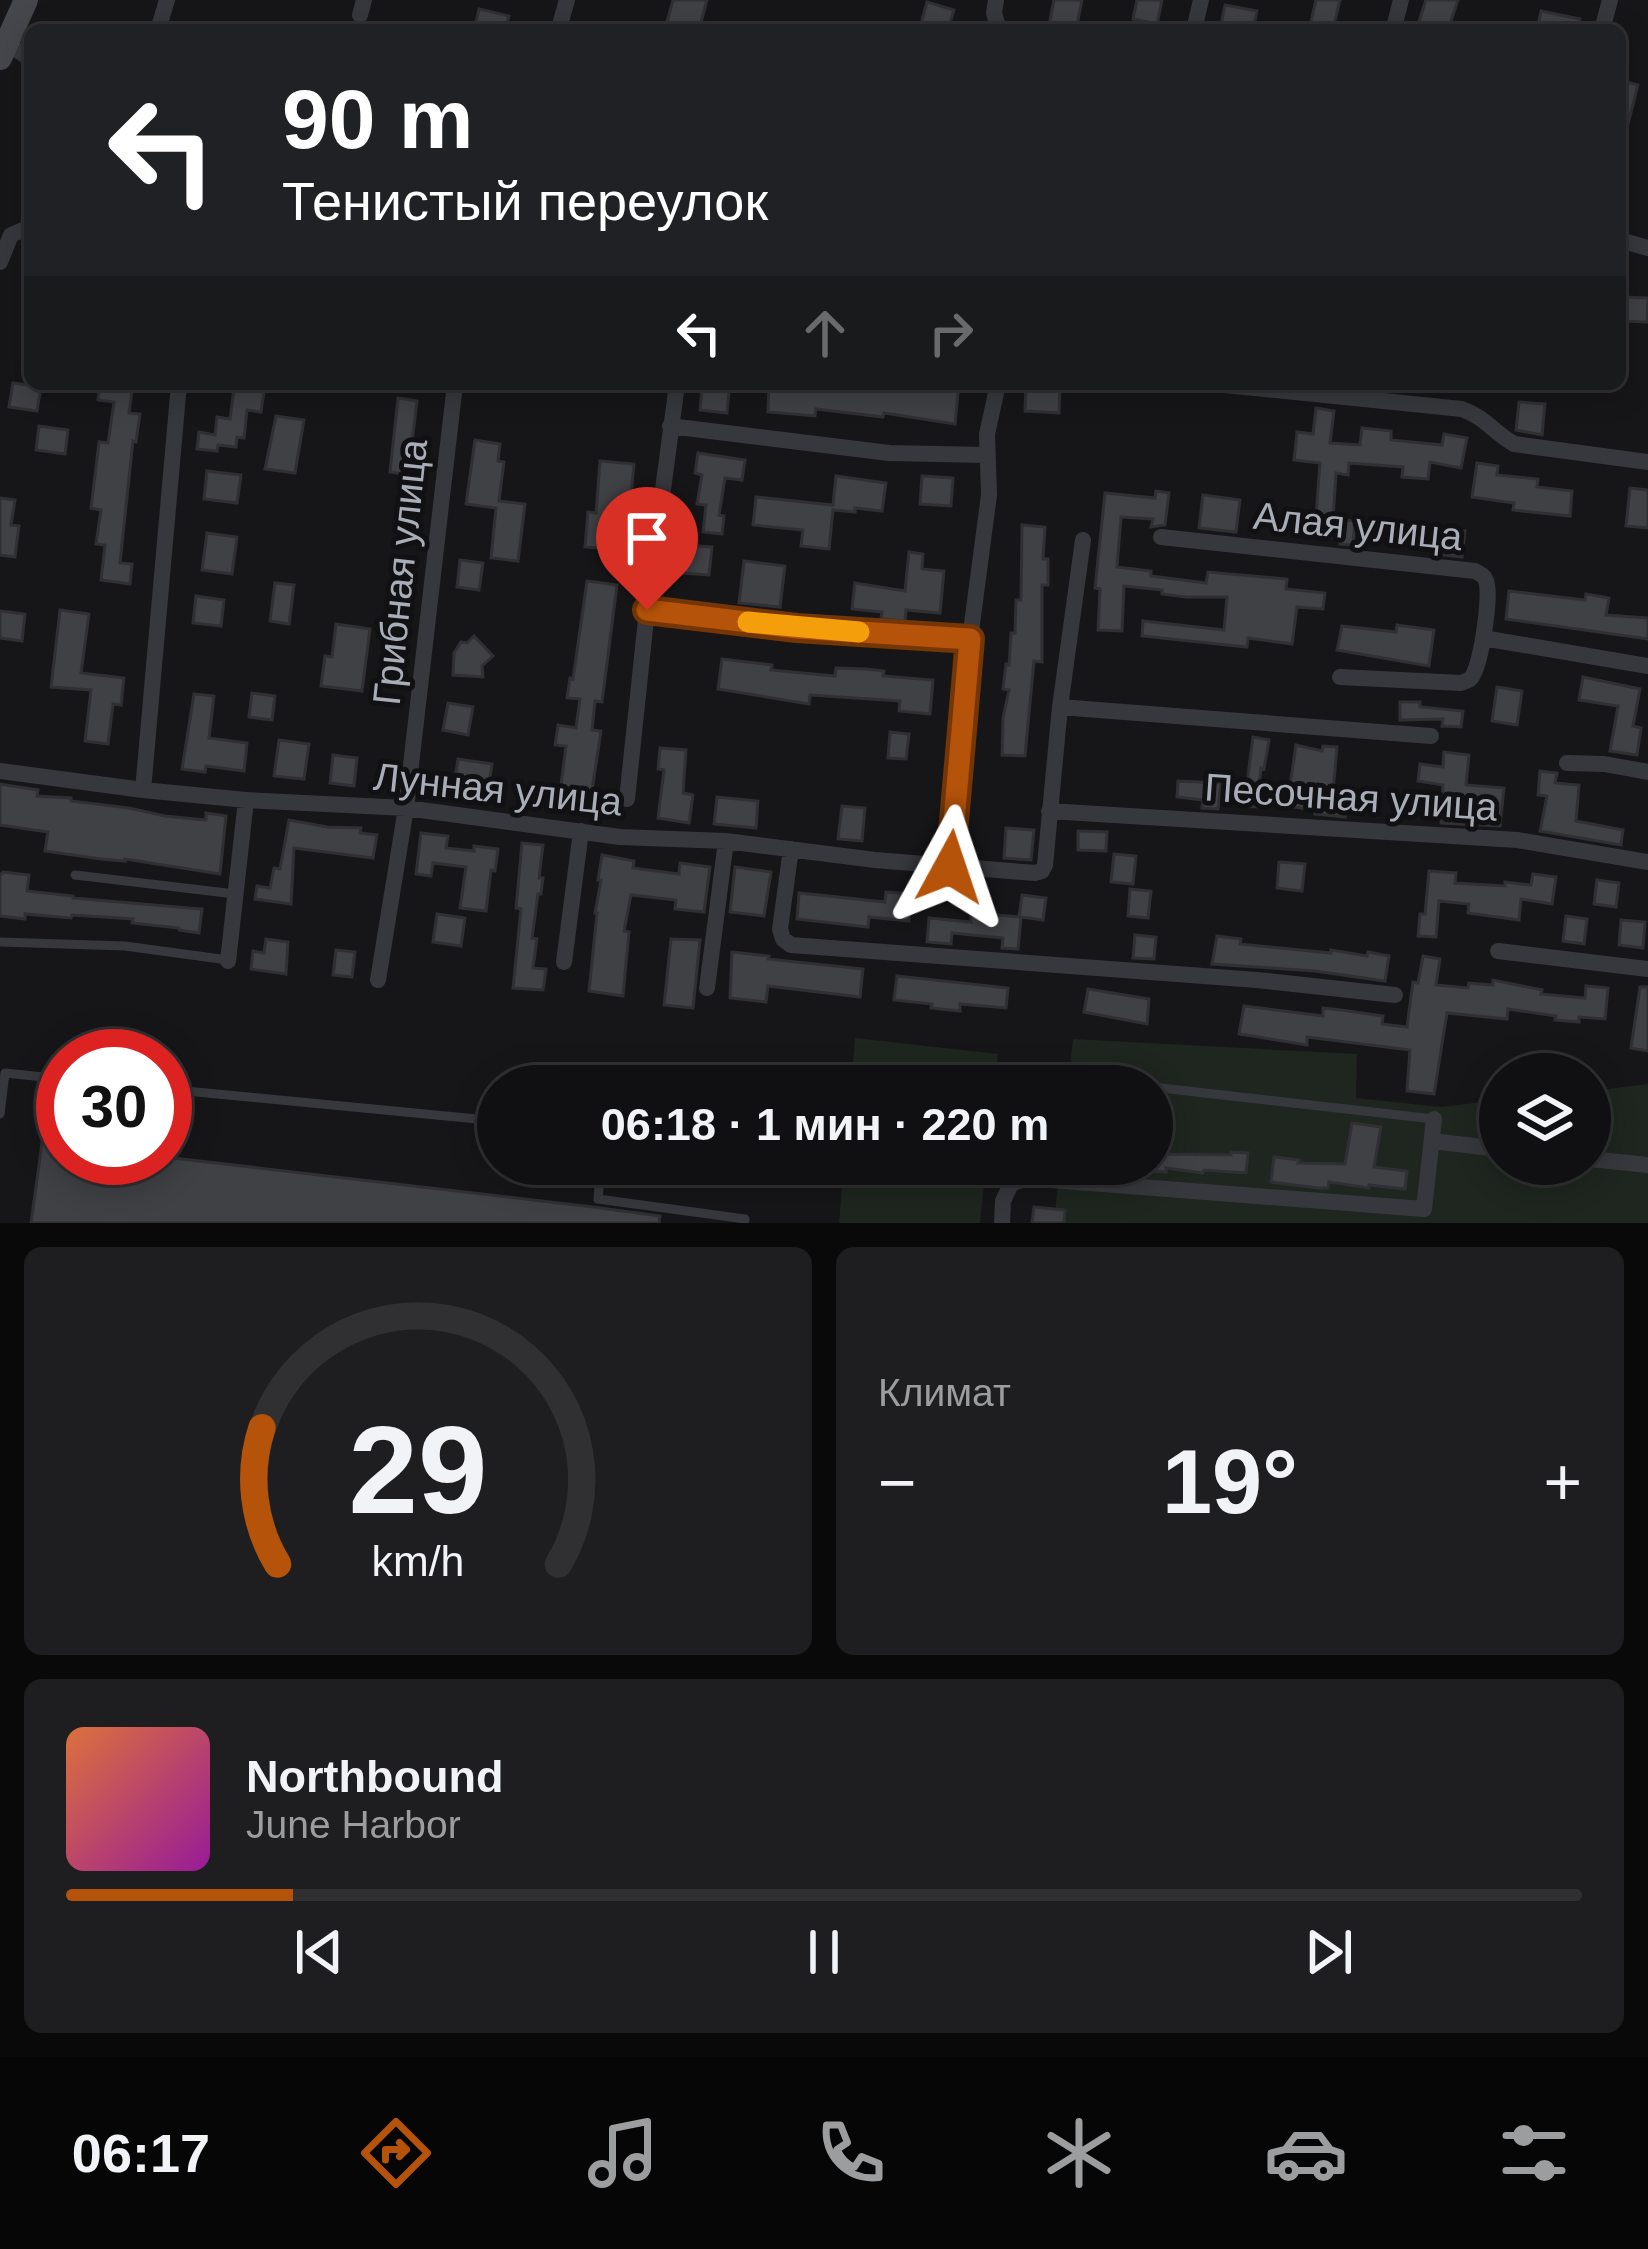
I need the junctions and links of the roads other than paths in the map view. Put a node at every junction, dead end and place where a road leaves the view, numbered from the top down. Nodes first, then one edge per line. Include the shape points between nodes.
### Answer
1 (26, 0) edge
2 (567, 0) edge
3 (561, 21) dead end
4 (3, 50) edge
5 (24, 230) edge
6 (0, 262) edge
7 (177, 390) edge
8 (454, 390) edge
9 (676, 390) edge
10 (997, 390) edge
11 (1274, 390) edge
12 (670, 426) junction
13 (987, 454) junction
14 (1648, 462) edge
15 (1161, 537) dead end
16 (1083, 540) dead end
17 (647, 610) junction
18 (1483, 638) junction
19 (970, 639) junction
20 (1648, 666) edge
21 (1340, 677) dead end
22 (1060, 707) junction
23 (1431, 736) dead end
24 (1567, 763) dead end
25 (0, 771) edge
26 (1648, 772) edge
27 (143, 790) junction
28 (627, 799) dead end
29 (246, 800) junction
30 (406, 808) junction
31 (1049, 811) junction
32 (580, 831) junction
33 (726, 842) junction
34 (790, 850) junction
35 (1648, 862) edge
36 (950, 867) junction
37 (75, 875) dead end
38 (235, 894) junction
39 (0, 942) edge
40 (1498, 951) dead end
41 (228, 961) joint
42 (564, 962) dead end
43 (1648, 969) edge
44 (378, 980) dead end
45 (707, 988) dead end
46 (1395, 995) dead end
47 (36, 1076) edge
48 (1173, 1090) edge
49 (192, 1092) edge
50 (0, 1114) edge
51 (477, 1119) edge
52 (1434, 1119) joint
53 (1432, 1141) junction
54 (1479, 1146) edge
55 (1611, 1162) edge
56 (1648, 1166) edge
57 (599, 1185) edge
58 (744, 1223) edge
59 (1002, 1223) edge

1 - 4 main road
2 - 3 street
5 - 6 street via 11,235
7 - 27 street
8 - 30 street, Грибная улица
9 - 12 street
10 - 13 street
11 - 14 street via 1462,409 1514,444
12 - 13 street via 890,453
12 - 17 street
13 - 19 street
15 - 18 street, Алая улица via 1475,571 1488,587
16 - 22 street
17 - 19 street
17 - 28 street
18 - 20 street
18 - 21 street via 1475,670 1461,683
19 - 36 street
22 - 23 street
22 - 31 street
24 - 26 street
25 - 27 street, Лунная улица
27 - 29 street, Лунная улица
29 - 30 street, Лунная улица
29 - 38 street
30 - 32 street, Лунная улица
30 - 44 street, Грибная улица
31 - 35 street, Песочная улица via 1516,841
31 - 36 street, Лунная улица via 1042,871
32 - 33 street, Лунная улица
32 - 42 street
33 - 34 street, Лунная улица
33 - 45 street
34 - 36 street, Лунная улица
34 - 46 street via 780,928 790,945
37 - 38 lane
38 - 41 street
39 - 41 lane via 125,946
40 - 43 street
47 - 50 lane via 4,1073
48 - 52 lane
49 - 51 lane
52 - 53 street
53 - 54 street
53 - 59 street via 1424,1210 1026,1178 1011,1184
55 - 56 street
57 - 58 lane via 598,1199

